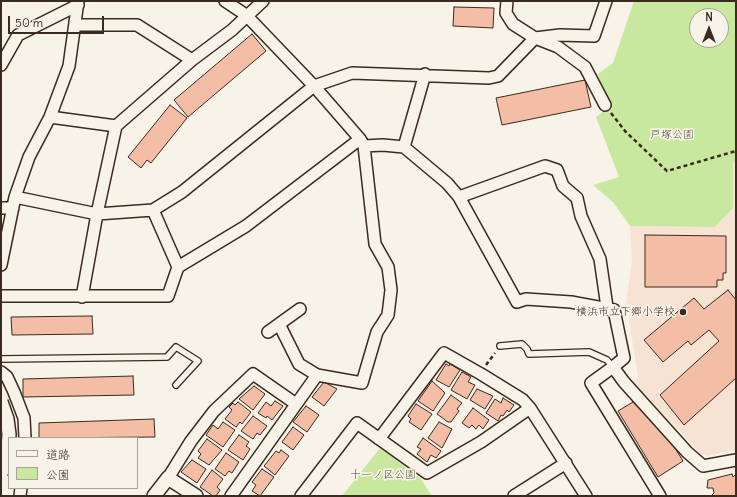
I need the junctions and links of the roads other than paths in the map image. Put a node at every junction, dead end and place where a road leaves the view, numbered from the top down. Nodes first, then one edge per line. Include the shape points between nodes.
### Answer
1 (225, 1) edge
2 (263, 1) edge
3 (507, 1) edge
4 (606, 1) edge
5 (78, 3) edge
6 (246, 15) junction
7 (76, 25) junction
8 (535, 38) junction
9 (192, 60) junction
10 (1, 65) edge
11 (425, 74) junction
12 (314, 86) junction
13 (605, 105) road end
14 (50, 117) junction
15 (116, 126) junction
16 (362, 143) junction
17 (404, 147) junction
18 (15, 197) junction
19 (459, 197) junction
20 (1, 208) edge
21 (13, 208) junction
22 (153, 210) junction
23 (97, 214) junction
24 (1, 265) edge
25 (178, 267) junction
26 (1, 296) edge
27 (82, 296) junction
28 (607, 307) junction
29 (300, 309) dead end
30 (279, 324) junction
31 (268, 332) dead end
32 (500, 346) dead end
33 (1, 358) edge
34 (613, 367) junction
35 (1, 372) edge
36 (317, 375) junction
37 (176, 385) dead end
38 (1, 402) edge
39 (296, 404) junction
40 (530, 408) junction
41 (9, 437) edge
42 (26, 437) edge
43 (378, 440) junction
44 (8, 450) edge
45 (736, 460) edge
46 (566, 463) junction
47 (1, 474) edge
48 (168, 478) junction
49 (154, 496) edge
50 (196, 496) edge
51 (231, 496) edge
52 (301, 496) edge
53 (514, 496) edge
54 (586, 496) edge
55 (660, 496) edge

1 - 6 street
2 - 6 street
3 - 8 street via 506,13 513,24
4 - 8 street via 594,36 560,35
5 - 7 street
5 - 10 street via 18,35
6 - 9 street via 232,30
6 - 12 street
7 - 9 street via 137,25
7 - 14 street via 69,66
8 - 11 street via 498,76 489,78
8 - 13 street via 558,47 585,67
9 - 15 street
11 - 12 street via 352,72
11 - 17 street
12 - 16 street
12 - 22 street via 182,192
14 - 15 street
14 - 18 street via 29,157
15 - 23 street
16 - 17 street
16 - 25 street via 246,226
16 - 36 street via 375,244 388,267 391,290 388,315 377,332 362,383
17 - 19 street via 447,183
18 - 21 street
18 - 23 street
19 - 28 street via 517,302 526,299
19 - 28 street via 545,166 556,170 563,186 577,198 581,216 600,259
20 - 21 street
21 - 24 street
22 - 23 street
22 - 25 street
23 - 27 street
25 - 27 street via 168,296
26 - 27 street
28 - 34 street via 614,310 624,354 624,358
29 - 30 street
30 - 31 street
30 - 36 street via 299,364
32 - 34 lane via 522,344 528,349 529,354 589,352 607,360
33 - 37 lane via 167,357 176,347 198,361
34 - 45 street via 687,452 703,466
34 - 55 street via 591,383
35 - 42 street via 7,377 24,418
36 - 39 street
38 - 41 street, bridge via 7,419
39 - 48 street via 253,374 214,411
39 - 51 street
40 - 43 street via 481,442 427,473
40 - 43 street via 517,396 444,353
40 - 46 street
43 - 52 street via 357,423
44 - 47 street, bridge
46 - 53 street
46 - 54 street
48 - 49 street
48 - 50 street

